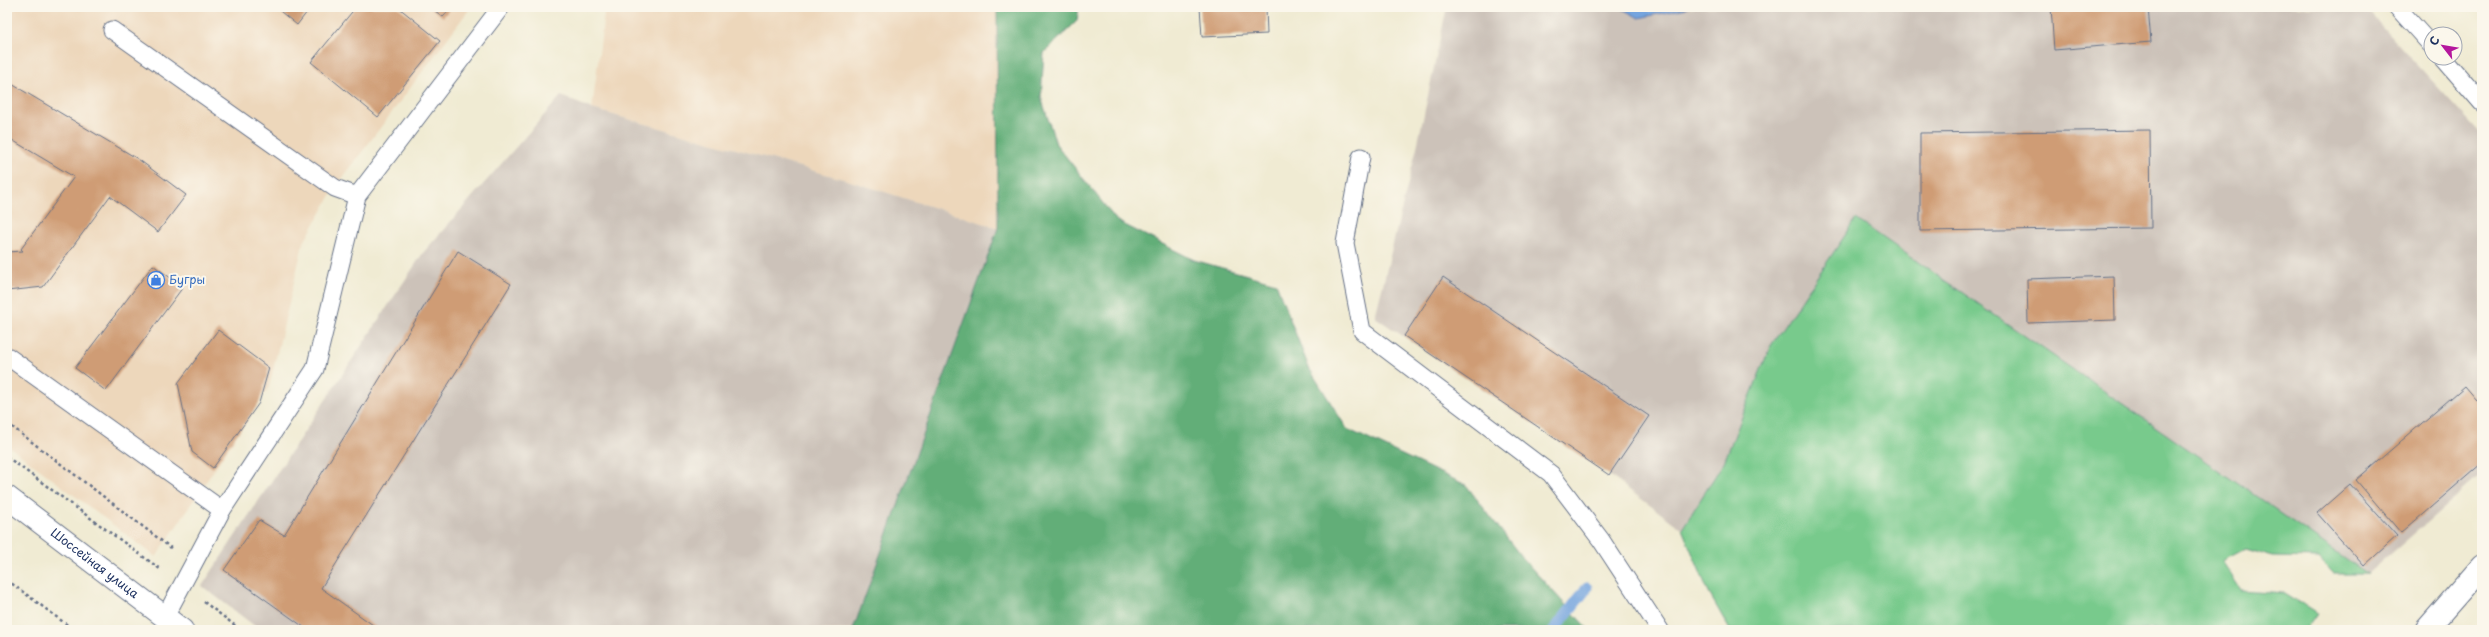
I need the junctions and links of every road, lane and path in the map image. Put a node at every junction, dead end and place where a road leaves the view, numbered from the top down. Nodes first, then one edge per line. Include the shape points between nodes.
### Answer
1 (501, 7) edge
2 (2397, 7) edge
3 (112, 30) dead end
4 (2423, 36) edge
5 (2450, 66) edge
6 (2482, 103) edge
7 (1361, 157) dead end
8 (357, 196) junction
9 (7, 356) edge
10 (7, 423) edge
11 (7, 457) edge
12 (7, 497) edge
13 (222, 510) junction
14 (193, 564) junction
15 (2482, 566) edge
16 (7, 580) edge
17 (182, 586) junction
18 (165, 617) junction
19 (74, 630) edge
20 (182, 630) edge
21 (241, 630) edge
22 (1660, 630) edge
23 (2426, 630) edge

1 - 8 lane
2 - 4 lane
3 - 8 lane via 335,188
5 - 6 lane
7 - 22 lane via 1345,243 1362,331 1551,474 1601,540
8 - 13 lane via 315,369
9 - 13 lane
10 - 14 path
11 - 17 path
12 - 18 main road, Шоссейная улица
13 - 14 lane
14 - 17 lane
15 - 23 main road
16 - 19 path
17 - 18 lane
17 - 21 path
18 - 20 main road, Шоссейная улица

